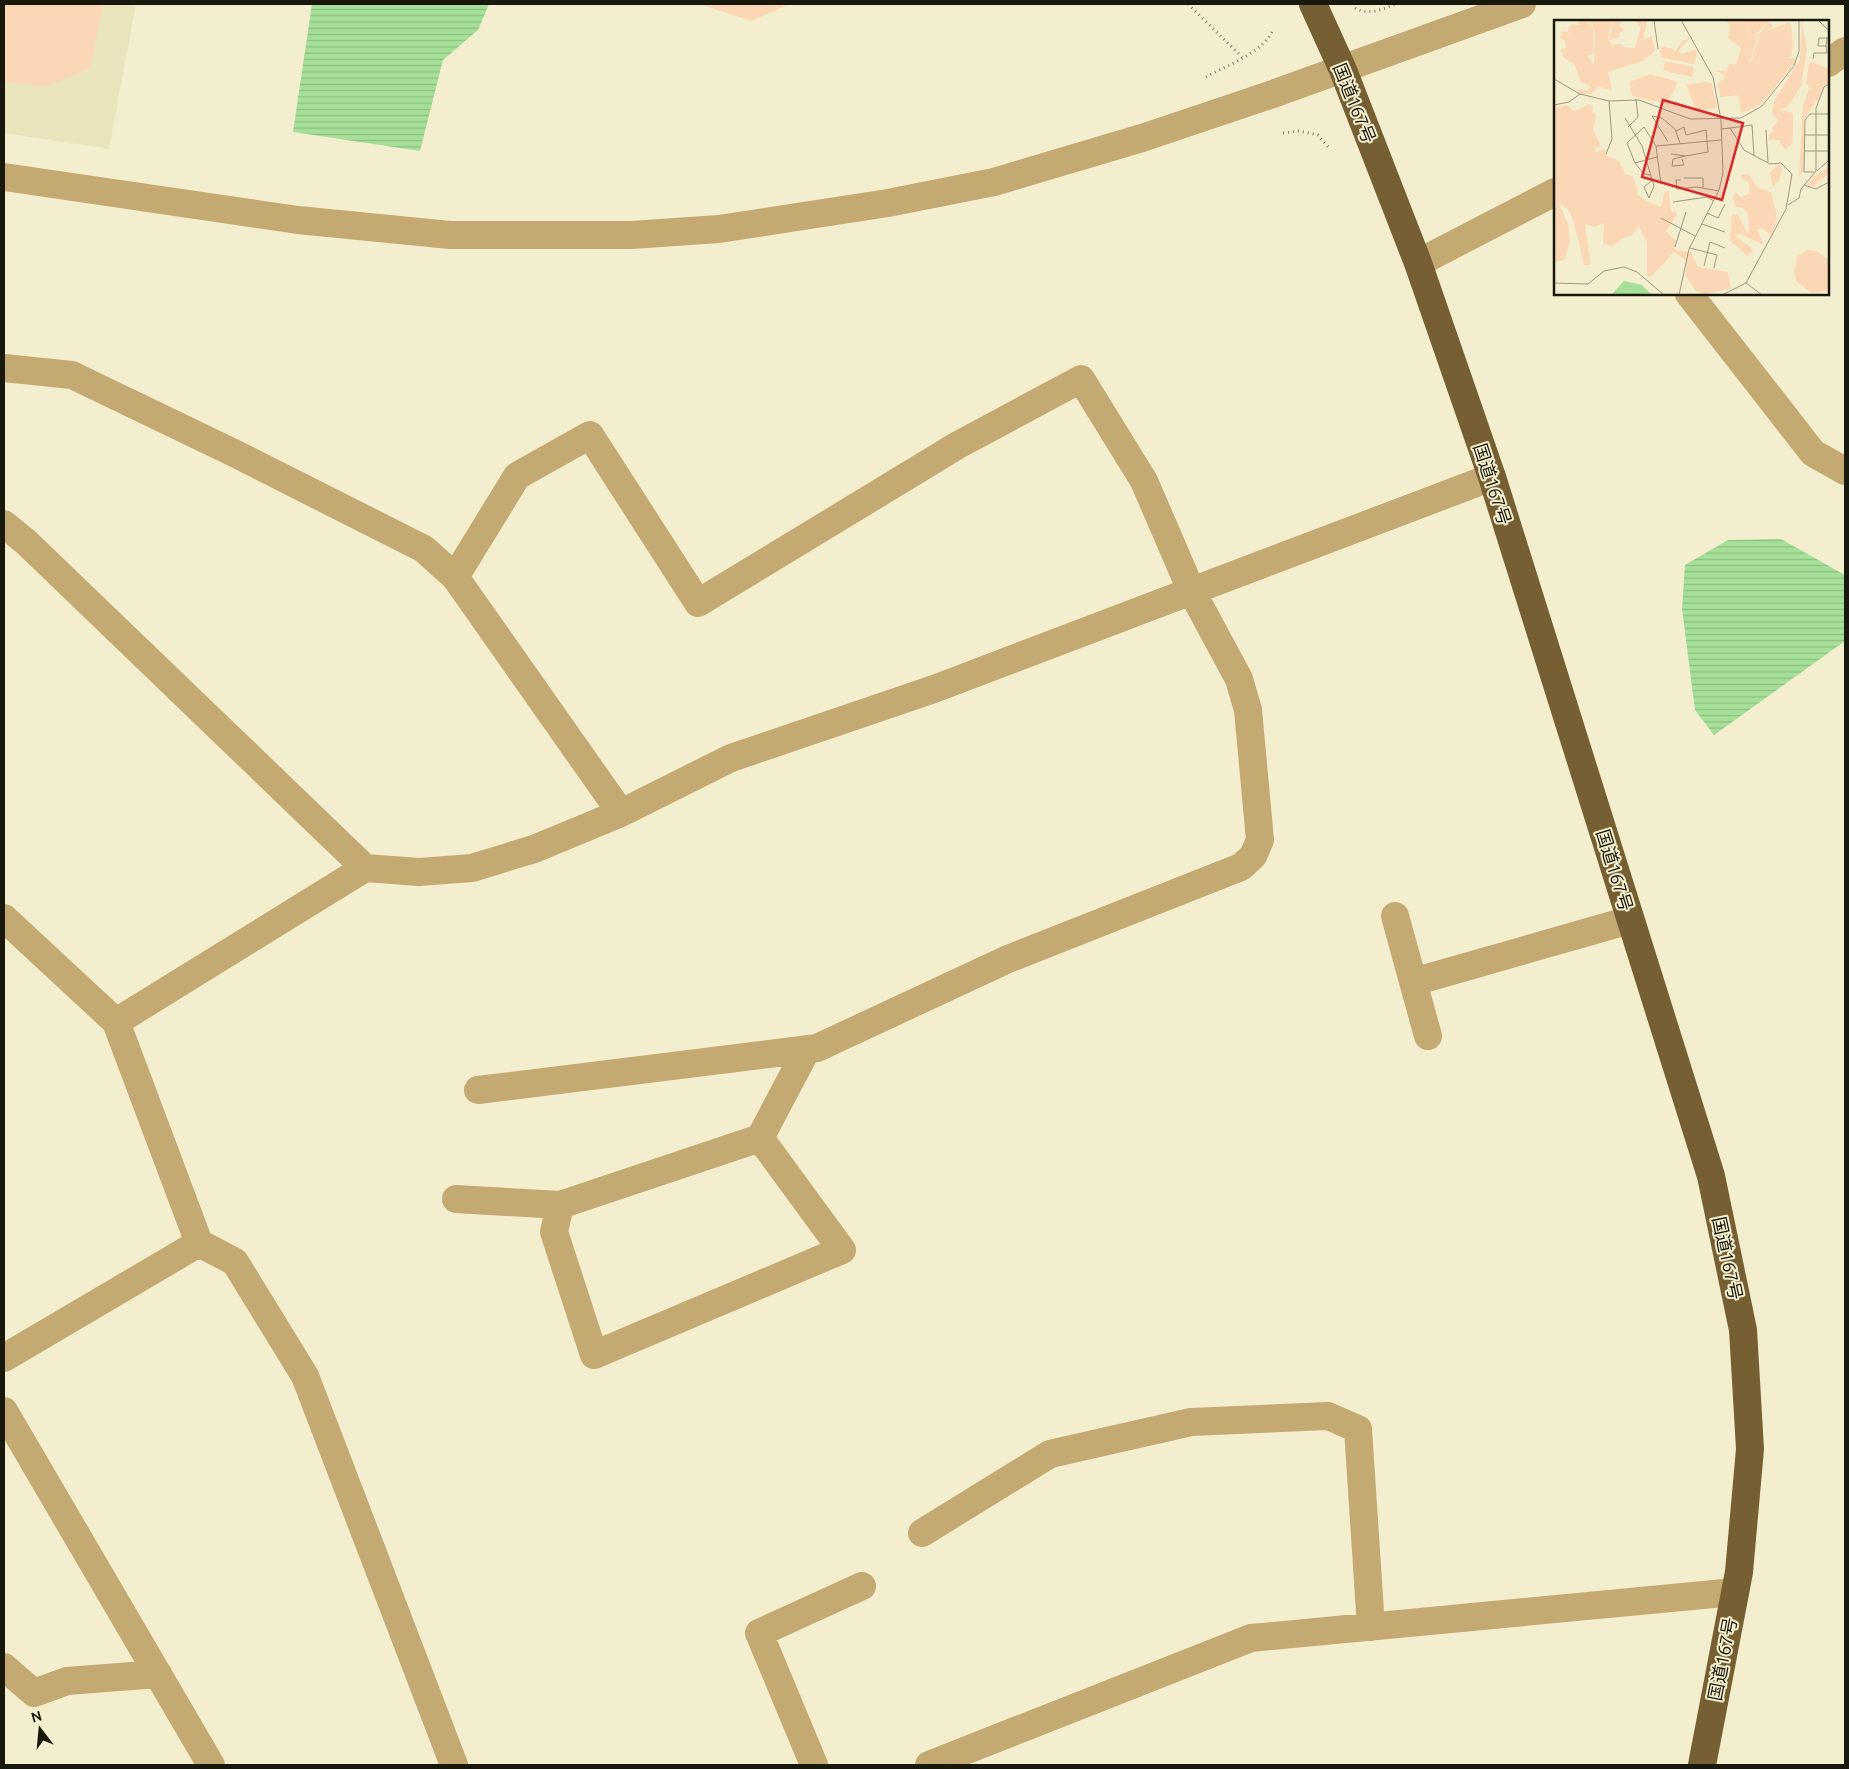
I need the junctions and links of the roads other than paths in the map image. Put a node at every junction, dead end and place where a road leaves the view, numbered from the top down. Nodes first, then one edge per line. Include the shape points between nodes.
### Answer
1 (1313, 4) edge
2 (1522, 4) edge
3 (1845, 51) edge
4 (1829, 62) edge
5 (1343, 70) junction
6 (4, 176) edge
7 (1554, 193) edge
8 (1418, 263) junction
9 (1690, 295) edge
10 (4, 368) edge
11 (1845, 471) edge
12 (1492, 478) junction
13 (4, 524) edge
14 (455, 577) junction
15 (1191, 590) junction
16 (621, 812) junction
17 (365, 868) junction
18 (1395, 916) dead end
19 (4, 918) edge
20 (1630, 920) junction
21 (1413, 982) junction
22 (116, 1022) junction
23 (1428, 1036) dead end
24 (807, 1049) junction
25 (478, 1090) dead end
26 (760, 1138) junction
27 (456, 1199) dead end
28 (560, 1205) junction
29 (199, 1243) junction
30 (4, 1358) edge
31 (4, 1411) edge
32 (922, 1533) dead end
33 (862, 1586) dead end
34 (1735, 1592) junction
35 (1371, 1627) junction
36 (4, 1667) edge
37 (158, 1674) junction
38 (212, 1765) edge
39 (454, 1765) edge
40 (814, 1765) edge
41 (929, 1765) edge
42 (1702, 1765) edge

1 - 5 highway, 国道167号
2 - 5 street
3 - 4 street
5 - 6 street via 1142,138 994,182 888,203 719,229 632,235 450,235 298,220
5 - 8 highway, 国道167号
7 - 8 street
8 - 12 highway, 国道167号
9 - 11 street via 1813,453
10 - 14 street via 72,376 236,454 424,550
12 - 15 street
12 - 20 highway, 国道167号
13 - 17 street
14 - 15 street via 517,476 590,435 698,603 958,445 1082,379 1144,481
14 - 16 street
15 - 16 street via 934,689 731,758
15 - 24 street via 1239,679 1248,710 1260,840 1253,856 1241,867 1008,959 817,1048
16 - 17 street via 534,850 472,868 419,872
17 - 22 street
18 - 21 street
19 - 22 street
20 - 21 street
20 - 34 highway, 国道167号 via 1711,1176 1743,1330 1750,1449
21 - 23 street
22 - 29 street
24 - 25 street
24 - 26 street
26 - 28 street
26 - 28 street via 842,1250 594,1355 554,1232
27 - 28 street
29 - 30 street
29 - 39 street via 235,1262 305,1376
31 - 37 street
32 - 35 street via 1050,1454 1191,1422 1328,1416 1358,1429
33 - 40 street via 759,1632
34 - 35 street
34 - 42 highway, 国道167号
35 - 41 street via 1251,1638
36 - 37 street via 34,1693 67,1681
37 - 38 street

